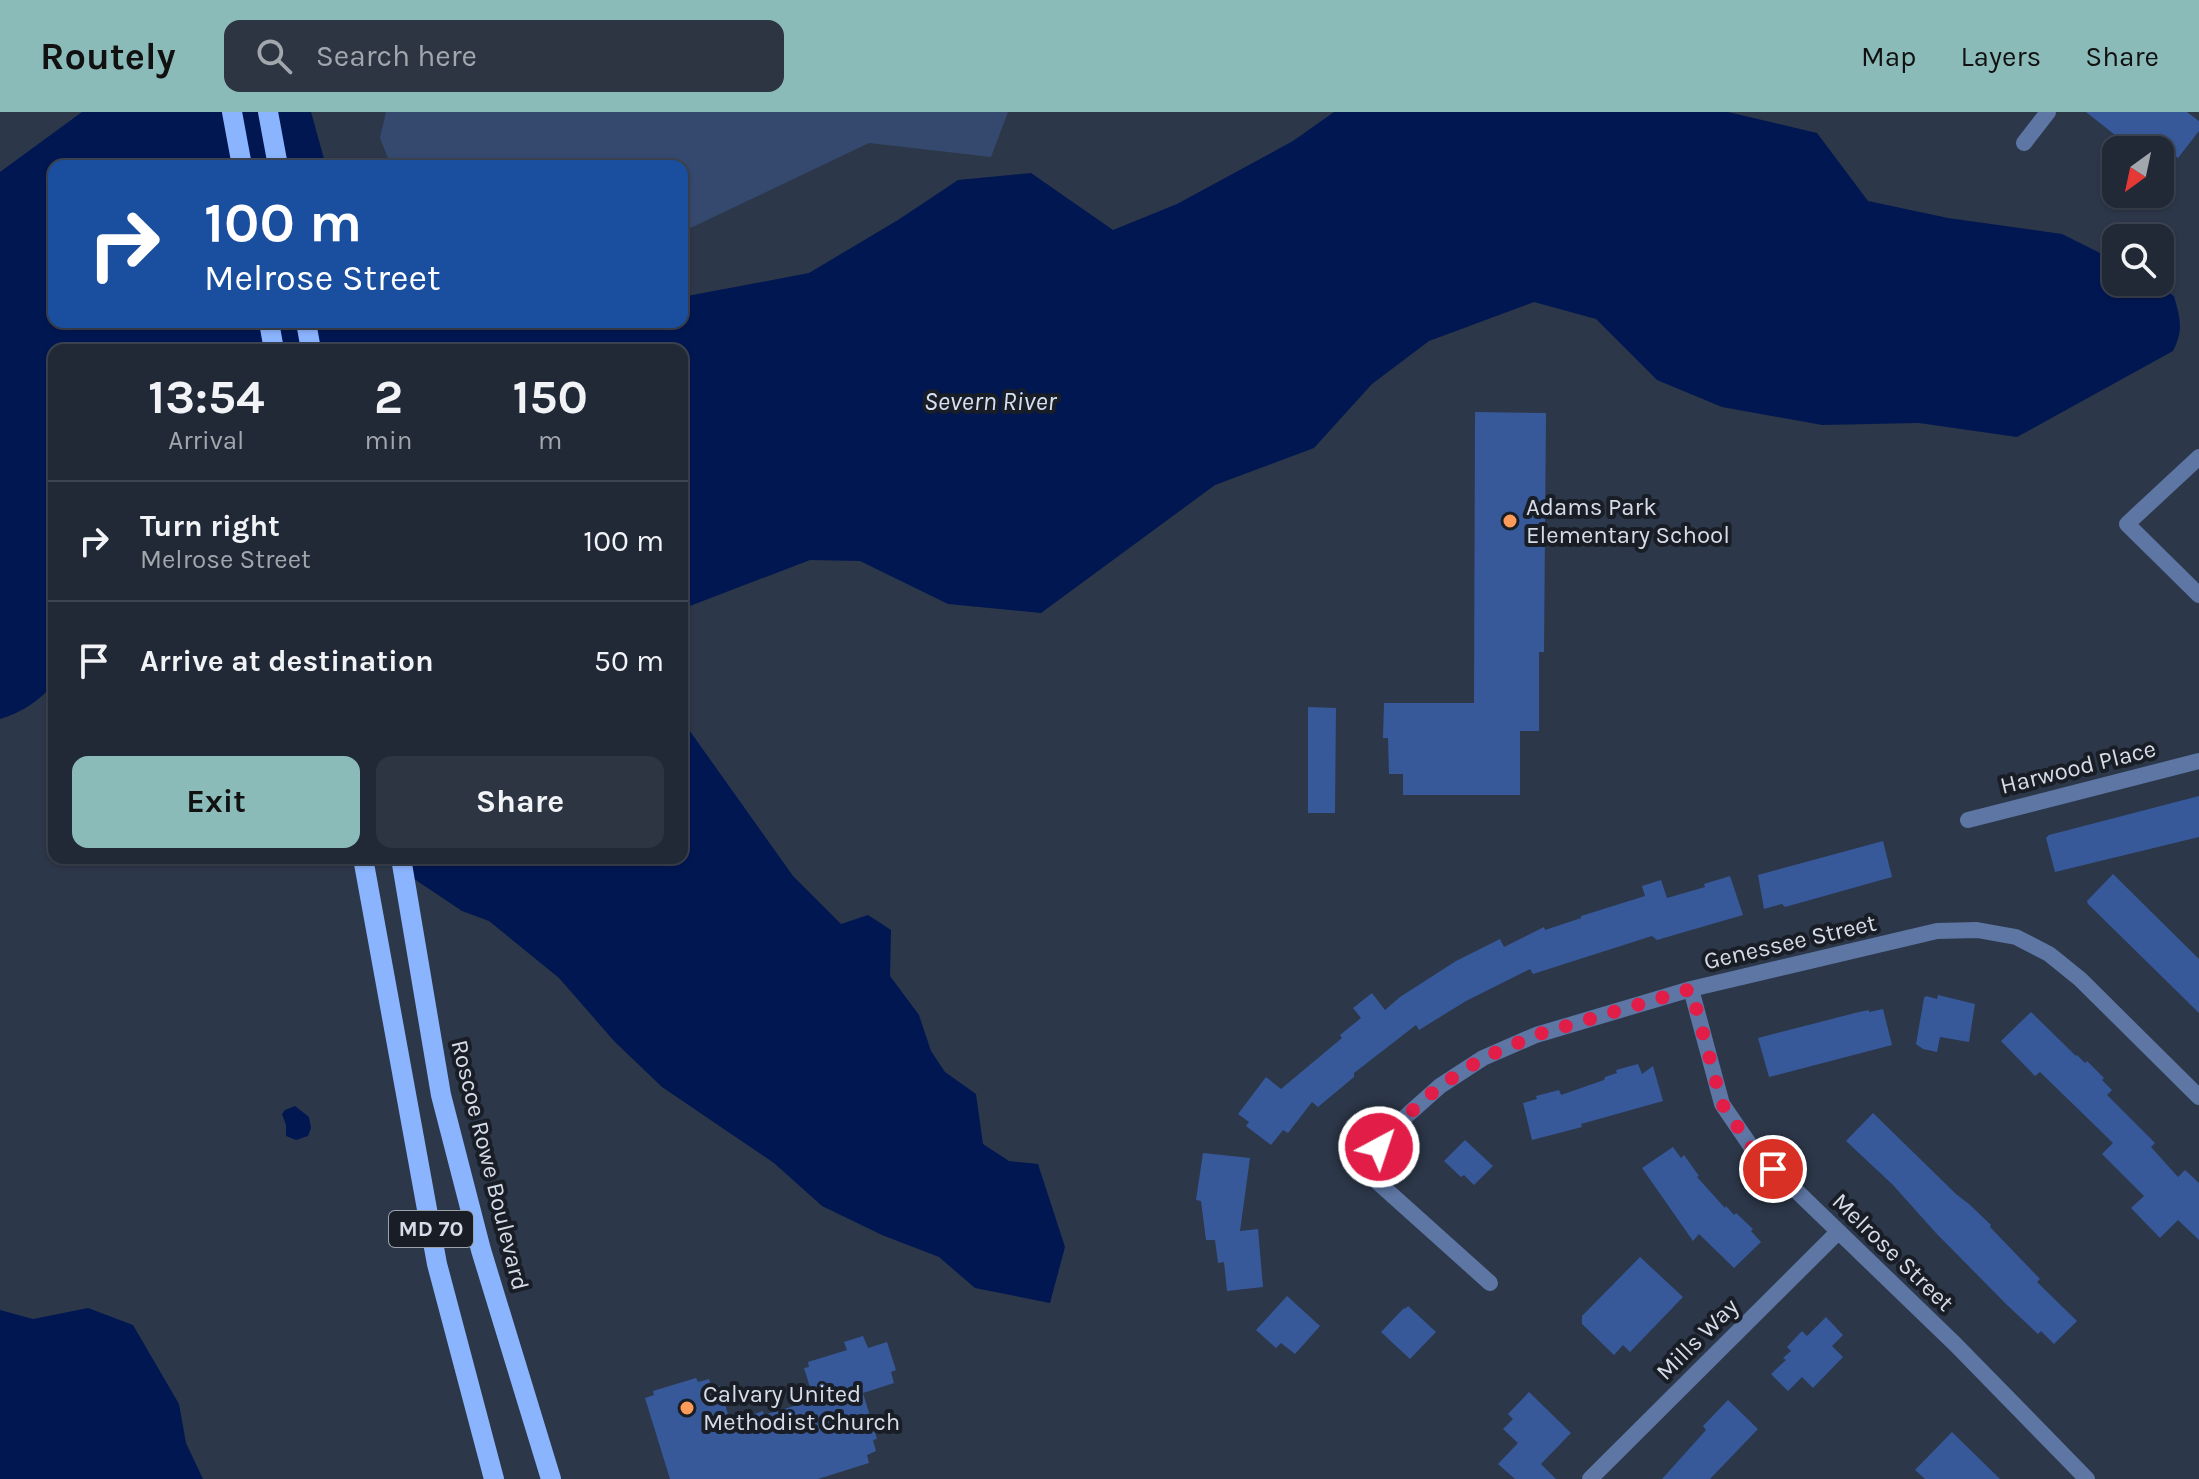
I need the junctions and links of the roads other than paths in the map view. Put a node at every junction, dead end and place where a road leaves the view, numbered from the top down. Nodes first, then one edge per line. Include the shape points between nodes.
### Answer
1 (232, 112) edge
2 (268, 112) edge
3 (2048, 112) edge
4 (2024, 143) dead end
5 (241, 160) edge
6 (277, 160) edge
7 (2199, 457) edge
8 (2199, 595) edge
9 (2199, 761) edge
10 (1968, 820) dead end
11 (364, 864) edge
12 (402, 864) edge
13 (1691, 989) junction
14 (2199, 1097) edge
15 (1838, 1232) junction
16 (1490, 1283) dead end
17 (494, 1479) edge
18 (551, 1479) edge
19 (1590, 1479) edge
20 (2087, 1479) edge

1 - 5 main road
2 - 6 main road
3 - 4 street
7 - 8 street via 2127,524
9 - 10 street, Harwood Place
11 - 17 main road, MD 70 via 437,1264
12 - 18 main road, Roscoe Rowe Boulevard / MD 70 via 441,1095 481,1250
13 - 14 street, Genessee Street via 1937,931 1977,930 2016,937 2080,979
13 - 15 street, Melrose Street via 1722,1104 1752,1148
13 - 16 street, Genessee Street via 1536,1035 1483,1058 1440,1086 1395,1126 1363,1169
15 - 19 street, Mills Way
15 - 20 street, Melrose Street

